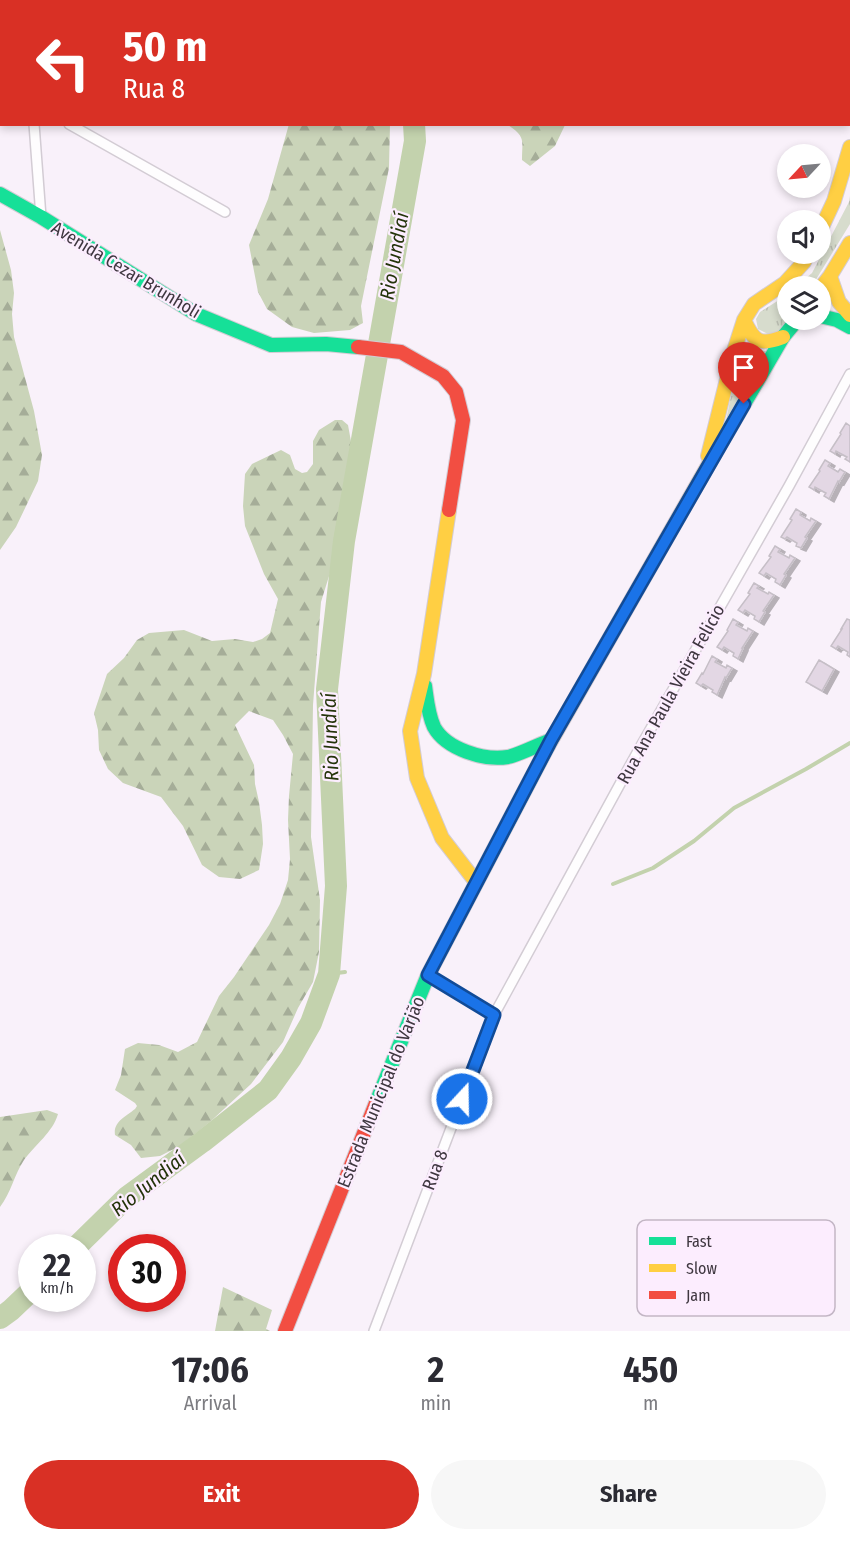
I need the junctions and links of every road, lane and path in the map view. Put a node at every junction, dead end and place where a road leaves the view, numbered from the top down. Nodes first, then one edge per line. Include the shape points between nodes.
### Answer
1 (34, 126) edge
2 (73, 126) edge
3 (850, 147) edge
4 (0, 194) edge
5 (830, 210) edge
6 (225, 212) dead end
7 (41, 218) junction
8 (850, 243) edge
9 (802, 264) edge
10 (830, 276) edge
11 (831, 279) edge
12 (850, 315) edge
13 (831, 319) edge
14 (744, 320) junction
15 (850, 327) edge
16 (790, 330) edge
17 (783, 337) junction
18 (850, 374) edge
19 (700, 481) junction
20 (424, 674) junction
21 (551, 740) junction
22 (476, 882) junction
23 (428, 975) junction
24 (494, 1015) junction
25 (285, 1331) edge
26 (374, 1331) edge

1 - 7 street
2 - 6 street
3 - 5 main road
4 - 7 main road, Avenida Cezar Brunholi
7 - 20 main road, Avenida Cezar Brunholi via 196,314 271,345 326,344 401,352 443,376 456,392 463,420
8 - 10 main road
9 - 14 main road via 785,283 754,304
11 - 12 main road via 843,310
13 - 15 main road
14 - 17 main road via 758,341 769,343
14 - 19 main road
16 - 17 main road
17 - 19 main road
18 - 24 street, Rua Ana Paula Vieira Felicio
19 - 21 main road, Estrada Municipal do Varjão
20 - 21 main road via 428,708 435,728 446,741 477,756 508,757
20 - 22 main road via 410,730 417,778 442,838
21 - 22 main road, Estrada Municipal do Varjão
22 - 23 main road, Estrada Municipal do Varjão
23 - 24 street
23 - 25 main road, Estrada Municipal do Varjão
24 - 26 street, Rua 8

